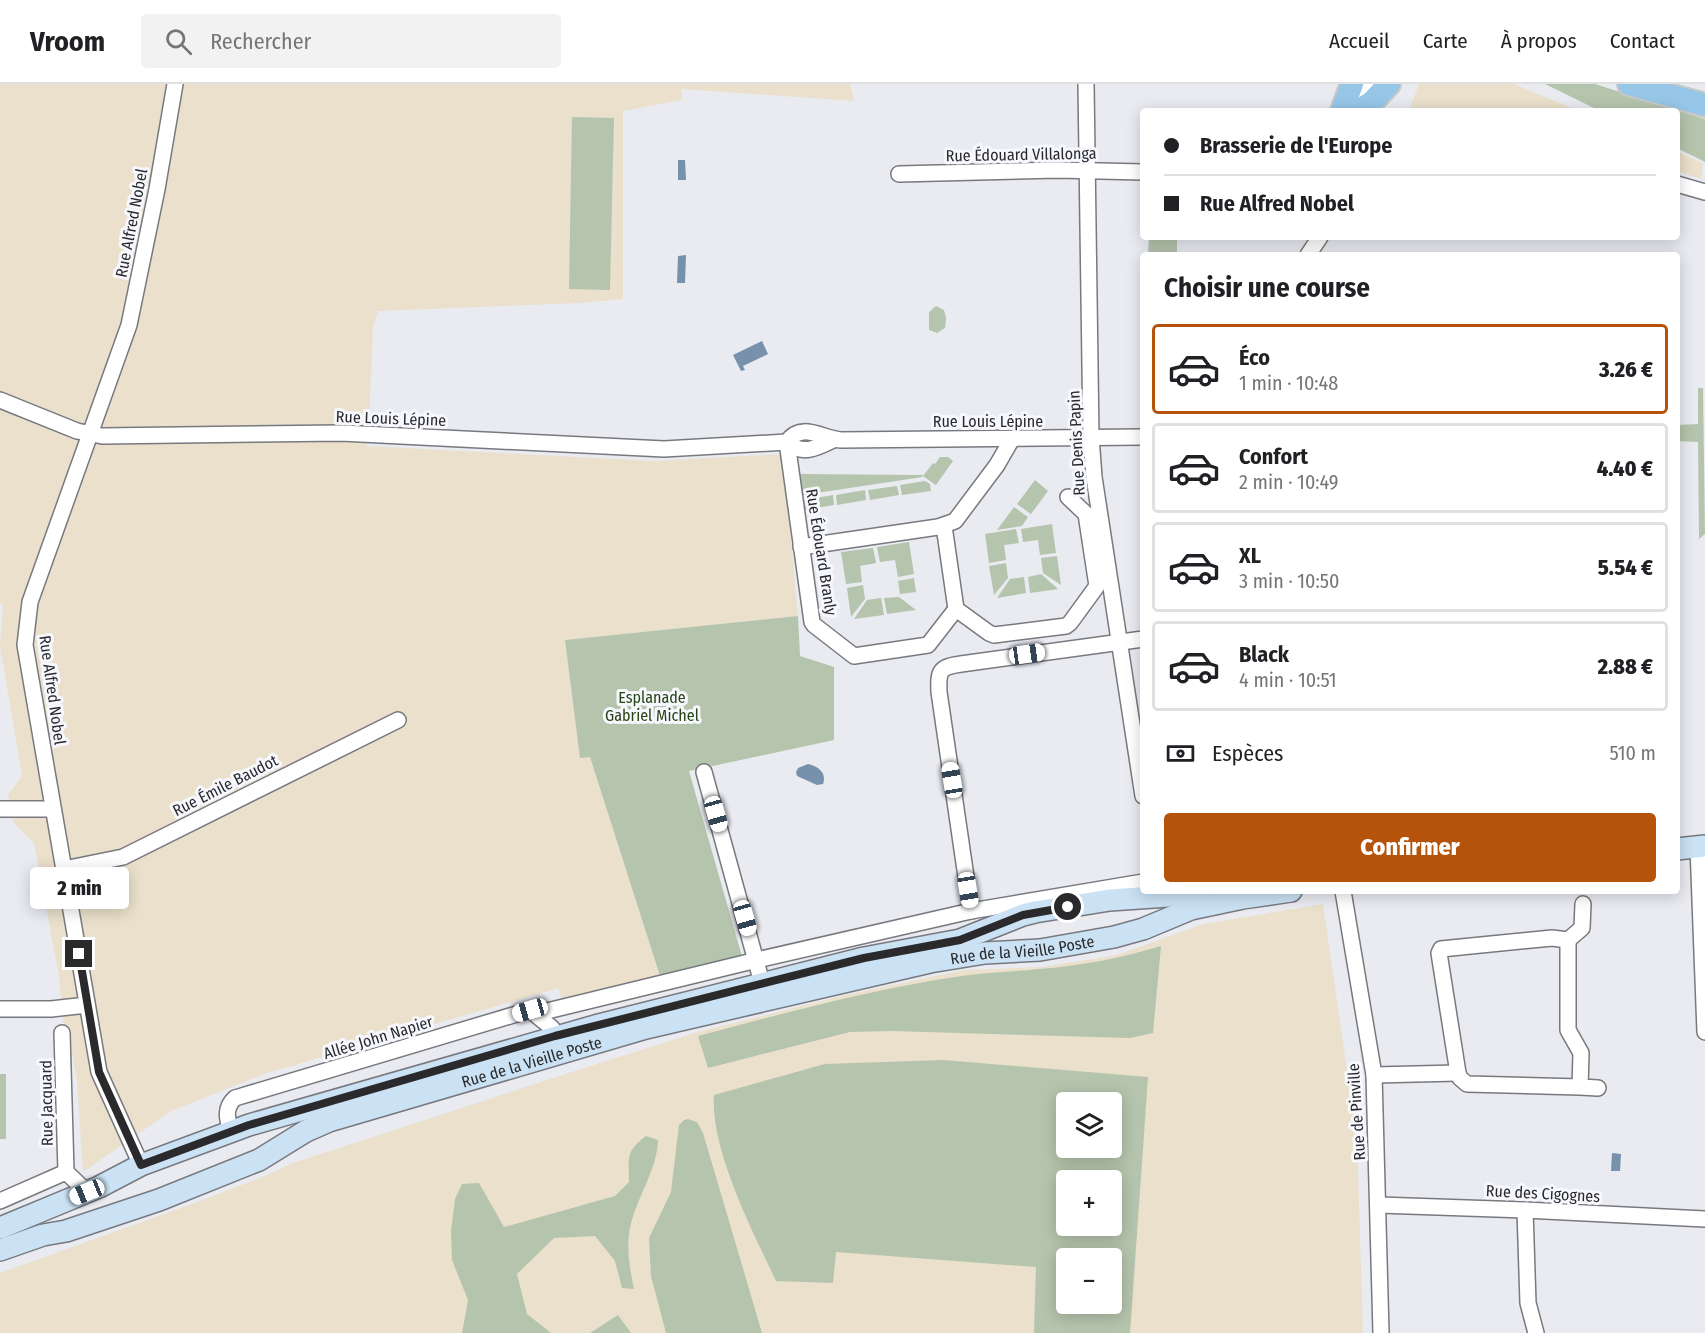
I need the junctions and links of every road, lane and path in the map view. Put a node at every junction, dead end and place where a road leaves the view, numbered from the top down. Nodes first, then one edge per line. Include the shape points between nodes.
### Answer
1 (175, 84) edge
2 (1086, 84) edge
3 (1352, 84) edge
4 (1371, 84) edge
5 (1389, 84) edge
6 (1629, 84) edge
7 (1705, 105) edge
8 (1354, 108) edge
9 (1355, 108) edge
10 (1358, 108) edge
11 (1088, 171) junction
12 (1140, 172) edge
13 (899, 174) dead end
14 (1680, 185) edge
15 (1705, 192) edge
16 (0, 400) edge
17 (90, 434) junction
18 (1091, 437) junction
19 (1140, 437) edge
20 (1012, 439) junction
21 (787, 442) junction
22 (1068, 497) dead end
23 (944, 526) junction
24 (801, 547) junction
25 (956, 609) junction
26 (1140, 640) edge
27 (1120, 643) junction
28 (398, 720) dead end
29 (704, 772) dead end
30 (1140, 776) edge
31 (0, 809) edge
32 (52, 809) junction
33 (1702, 847) edge
34 (1680, 849) edge
35 (64, 868) junction
36 (1140, 883) edge
37 (1168, 894) edge
38 (1271, 894) edge
39 (1344, 894) edge
40 (1583, 904) dead end
41 (971, 911) junction
42 (989, 929) junction
43 (1568, 939) junction
44 (960, 940) junction
45 (756, 960) junction
46 (762, 983) junction
47 (653, 985) junction
48 (87, 1005) junction
49 (0, 1009) edge
50 (530, 1010) junction
51 (660, 1010) junction
52 (1705, 1032) edge
53 (62, 1033) dead end
54 (555, 1036) junction
55 (1458, 1073) junction
56 (1374, 1075) junction
57 (1580, 1087) junction
58 (1598, 1088) dead end
59 (231, 1131) junction
60 (141, 1165) junction
61 (66, 1172) junction
62 (87, 1192) junction
63 (0, 1201) edge
64 (1379, 1205) junction
65 (1525, 1210) junction
66 (1705, 1219) edge
67 (0, 1228) edge
68 (0, 1250) edge
69 (1381, 1333) edge
70 (1536, 1333) edge

1 - 17 street, Rue Alfred Nobel via 129,325
2 - 11 street, Rue Denis Papin
3 - 8 main road
4 - 9 street
5 - 10 main road via 1372,102
6 - 7 main road
11 - 12 street, Rue Édouard Villalonga
11 - 13 street, Rue Édouard Villalonga
11 - 18 street, Rue Denis Papin
14 - 15 street
16 - 17 street, Rue Louis Lépine
17 - 21 street, Rue Louis Lépine via 341,433 664,449
17 - 32 street, Rue Alfred Nobel via 30,602 25,645
18 - 19 street, Rue Louis Lépine
18 - 20 street, Rue Louis Lépine
18 - 27 street, Rue Denis Papin
20 - 21 street, Rue Louis Lépine via 833,440 814,449 793,447
20 - 23 street via 955,521
21 - 24 street, Rue Édouard Branly
22 - 25 street via 1086,514 1097,586 1070,623 994,635
23 - 24 street
23 - 25 street
24 - 25 street, Rue Édouard Branly via 812,622 849,655 928,645
26 - 27 street
27 - 30 street, Rue Denis Papin
27 - 41 street via 961,664 940,671 939,692
28 - 35 street, Rue Émile Baudot via 123,857
29 - 45 street
31 - 32 street
32 - 35 street, Rue Alfred Nobel
33 - 34 main road
33 - 52 street
35 - 48 street, Rue Alfred Nobel
36 - 41 street
37 - 42 main road, Rue de la Vieille Poste via 1035,912
38 - 68 main road, Rue de la Vieille Poste via 1191,909 1114,937 930,962 618,1036 329,1121 259,1160 159,1200
39 - 56 street, Rue de Pinville
40 - 43 street via 1582,928
41 - 42 street, Rue de la Vieille Poste
41 - 44 street, Rue de la Vieille Poste
41 - 45 street
42 - 44 main road, Rue de la Vieille Poste
43 - 55 street via 1441,949
43 - 57 street via 1568,1030 1581,1053
44 - 46 main road, Rue de la Vieille Poste
45 - 46 street
45 - 47 street
46 - 51 main road, Rue de la Vieille Poste
47 - 50 street via 547,1011
47 - 51 street
48 - 49 street
48 - 60 street, Rue Alfred Nobel via 99,1072
50 - 54 street via 552,1028
50 - 59 street, Allée John Napier via 235,1098 227,1112
51 - 54 main road, Rue de la Vieille Poste
53 - 61 street, Rue Jacquard
54 - 59 main road, Rue de la Vieille Poste
55 - 56 street
55 - 57 street via 1467,1084
56 - 64 street, Rue de Pinville
57 - 58 street
59 - 60 main road, Rue de la Vieille Poste
60 - 62 main road, Rue de la Vieille Poste
61 - 62 street
61 - 63 street
62 - 67 main road, Rue de la Vieille Poste
64 - 65 street, Rue des Cigognes
64 - 69 street, Rue de Pinville
65 - 66 street, Rue des Cigognes
65 - 70 street via 1528,1303

